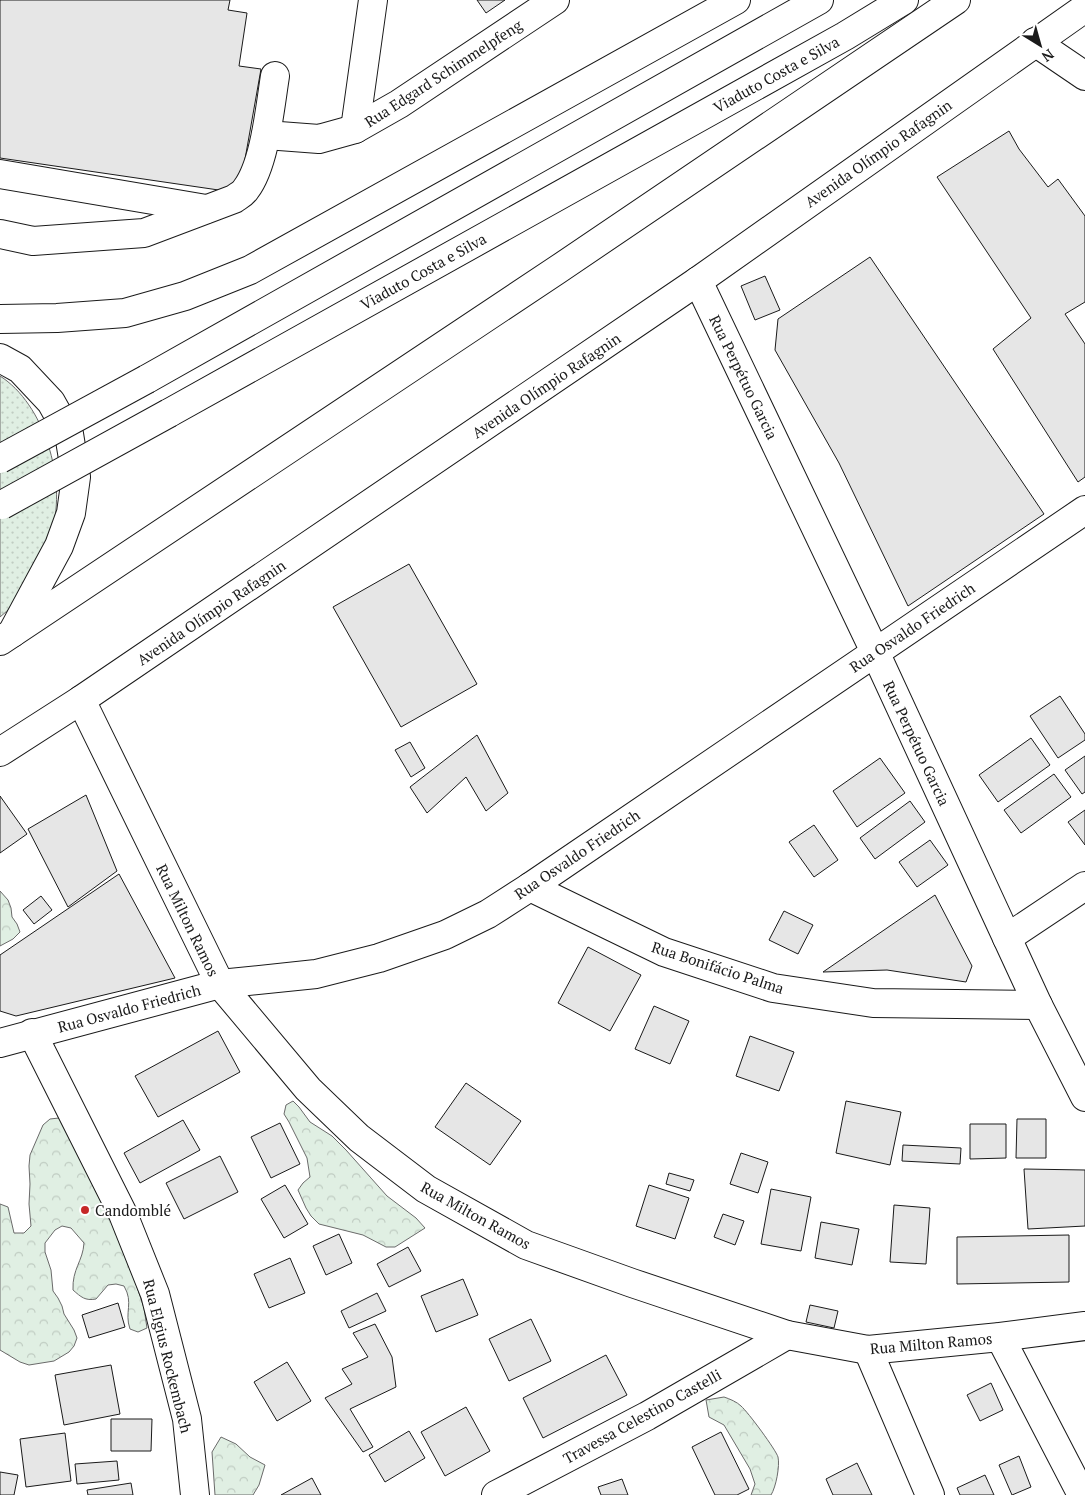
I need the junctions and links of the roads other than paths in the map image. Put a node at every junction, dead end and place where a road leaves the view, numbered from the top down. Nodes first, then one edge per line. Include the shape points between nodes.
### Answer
1 (373, 0) edge
2 (554, 0) edge
3 (736, 0) edge
4 (820, 0) edge
5 (904, 0) edge
6 (956, 0) edge
7 (1085, 8) edge
8 (1035, 42) junction
9 (275, 76) dead end
10 (1085, 76) edge
11 (355, 129) junction
12 (266, 135) junction
13 (0, 174) edge
14 (207, 209) junction
15 (0, 234) edge
16 (698, 282) junction
17 (0, 319) edge
18 (0, 358) edge
19 (0, 459) edge
20 (1, 506) edge
21 (1085, 510) edge
22 (6, 637) edge
23 (875, 652) junction
24 (81, 700) junction
25 (0, 752) edge
26 (530, 886) junction
27 (1085, 886) edge
28 (1007, 938) junction
29 (220, 984) junction
30 (1038, 1005) junction
31 (32, 1034) junction
32 (0, 1043) edge
33 (1085, 1097) edge
34 (1085, 1326) edge
35 (787, 1335) junction
36 (1000, 1337) junction
37 (868, 1350) junction
38 (195, 1495) edge
39 (496, 1495) edge
40 (930, 1495) edge
41 (1082, 1495) edge

1 - 11 main road
2 - 11 main road, Rua Edgard Schimmelpfeng via 399,104
3 - 17 main road via 250,270 186,296 126,313
4 - 19 main road, bridge via 147,380
5 - 20 main road, Viaduto Costa e Silva, bridge via 845,36
6 - 22 main road
7 - 8 main road, Avenida Olímpio Rafagnin
8 - 10 main road
8 - 16 main road, Avenida Olímpio Rafagnin
9 - 12 main road
11 - 12 main road, Rua Edgard Schimmelpfeng via 319,139
12 - 14 main road via 252,180 244,192
13 - 14 main road
14 - 15 main road via 144,233 33,241
16 - 23 main road, Rua Perpétuo Garcia
16 - 24 main road, Avenida Olímpio Rafagnin
18 - 22 main road via 20,369 51,402 70,434 76,477 71,513 59,546
21 - 23 main road, Rua Osvaldo Friedrich
23 - 26 main road, Rua Osvaldo Friedrich
23 - 28 main road, Rua Perpétuo Garcia
24 - 25 main road, Avenida Olímpio Rafagnin
24 - 29 main road, Rua Milton Ramos
26 - 29 main road, Rua Osvaldo Friedrich via 488,914 445,935 379,958 316,974
26 - 30 main road, Rua Bonifácio Palma via 664,952 773,988 873,1004
27 - 28 main road
28 - 30 main road, Rua Perpétuo Garcia
29 - 31 main road, Rua Osvaldo Friedrich
29 - 35 main road, Rua Milton Ramos via 308,1089 359,1138 426,1189 526,1245
30 - 33 main road, Rua Perpétuo Garcia
31 - 32 main road, Rua Osvaldo Friedrich
31 - 38 main road, Rua Elgius Rockembach via 123,1214 156,1294 187,1419
34 - 36 main road, Rua Milton Ramos
35 - 37 main road, Rua Milton Ramos
35 - 39 main road, Travessa Celestino Castelli via 647,1416
36 - 37 main road, Rua Milton Ramos
36 - 41 main road
37 - 40 main road

